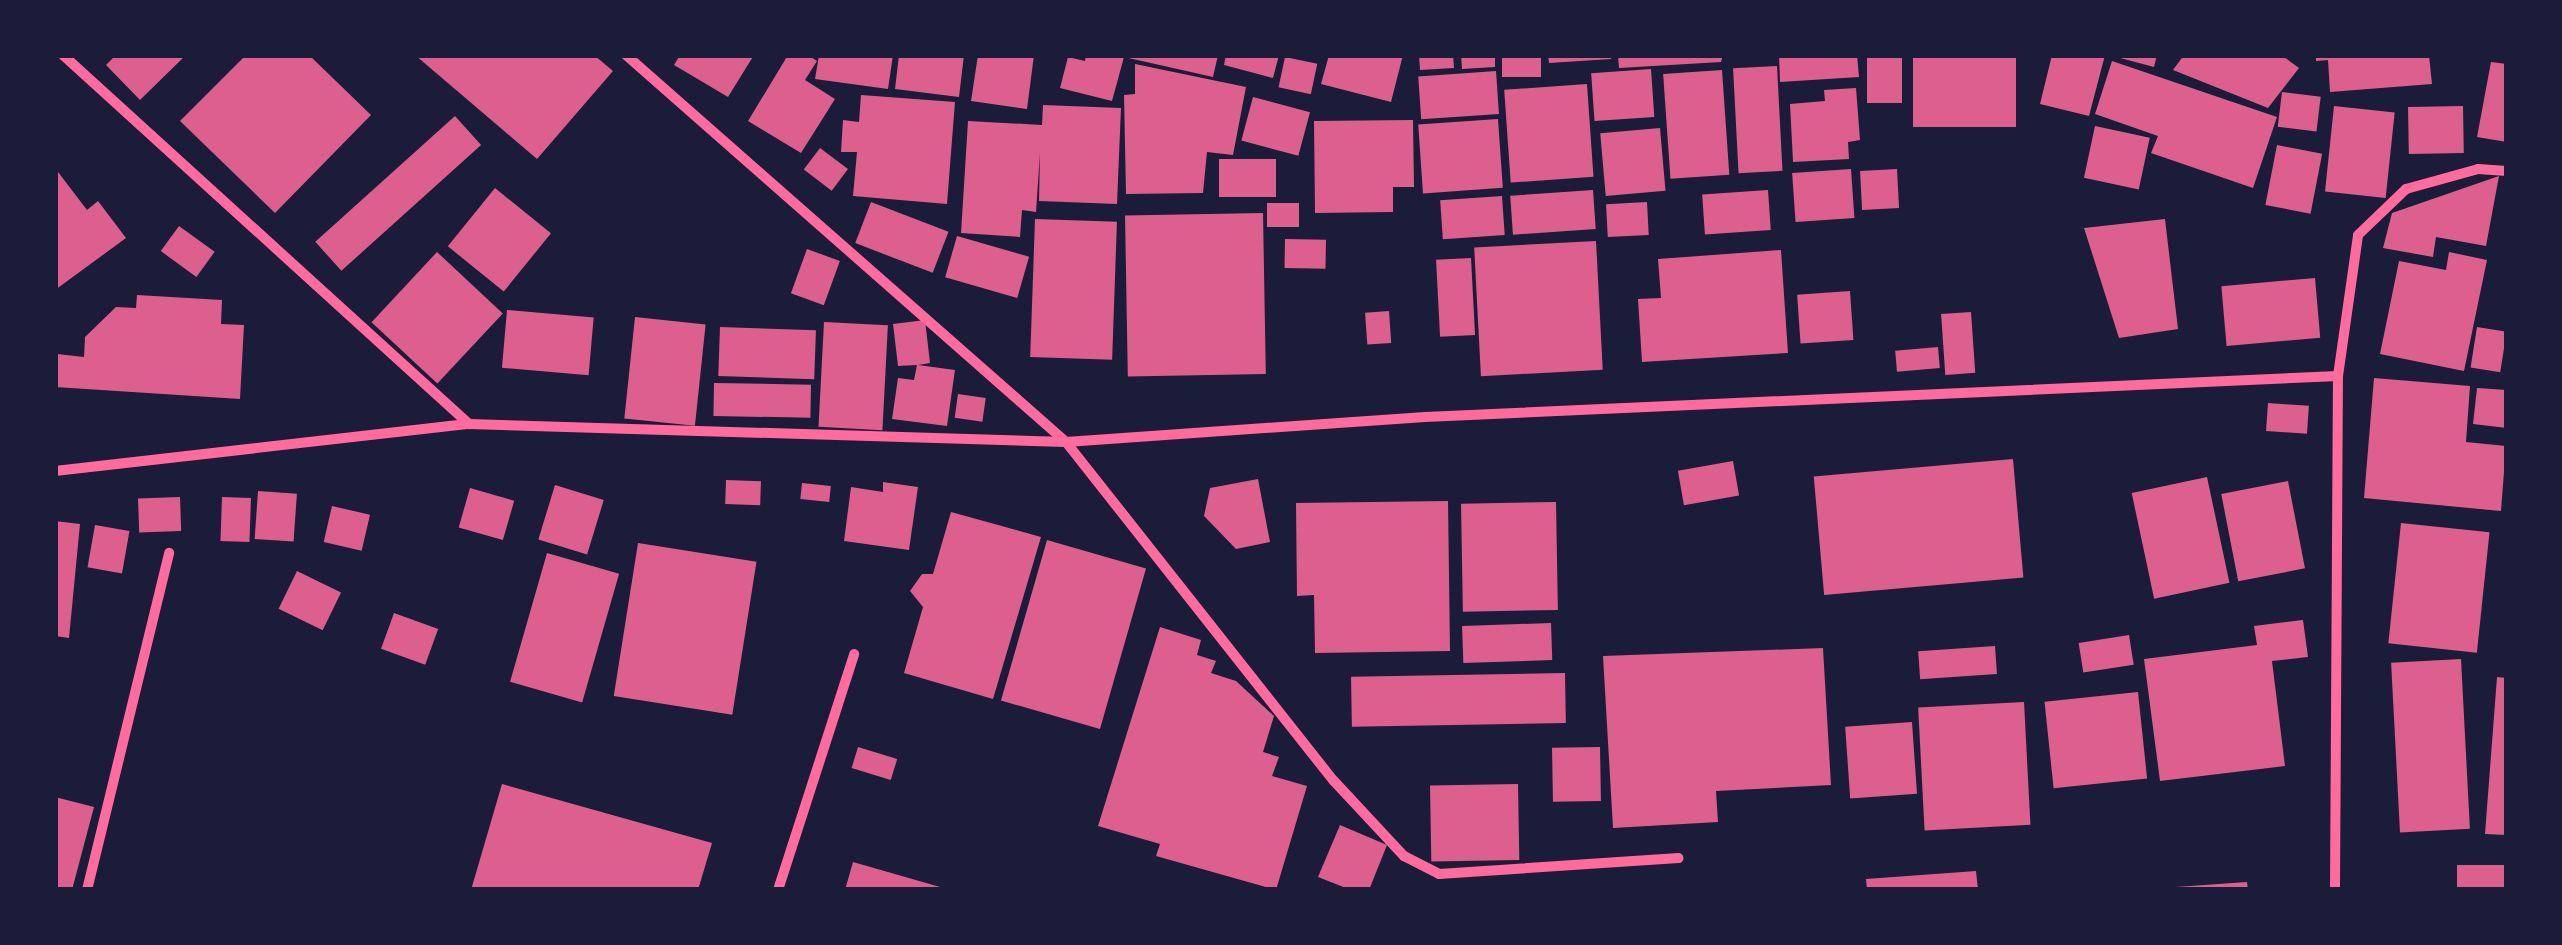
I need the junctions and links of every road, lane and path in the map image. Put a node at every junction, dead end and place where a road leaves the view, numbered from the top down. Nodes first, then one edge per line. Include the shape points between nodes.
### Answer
1 (63, 55) edge
2 (626, 55) edge
3 (2507, 171) edge
4 (2338, 376) junction
5 (469, 424) junction
6 (1066, 442) junction
7 (55, 471) edge
8 (169, 552) dead end
9 (854, 654) dead end
10 (1678, 858) dead end
11 (87, 890) edge
12 (778, 890) edge
13 (2335, 890) edge

1 - 5 street
2 - 6 street
3 - 4 street via 2478,169 2406,189 2358,235
4 - 6 street via 1424,416
4 - 13 street
5 - 6 street
5 - 7 street
6 - 10 street via 1334,782 1404,856 1439,874
8 - 11 street
9 - 12 street

